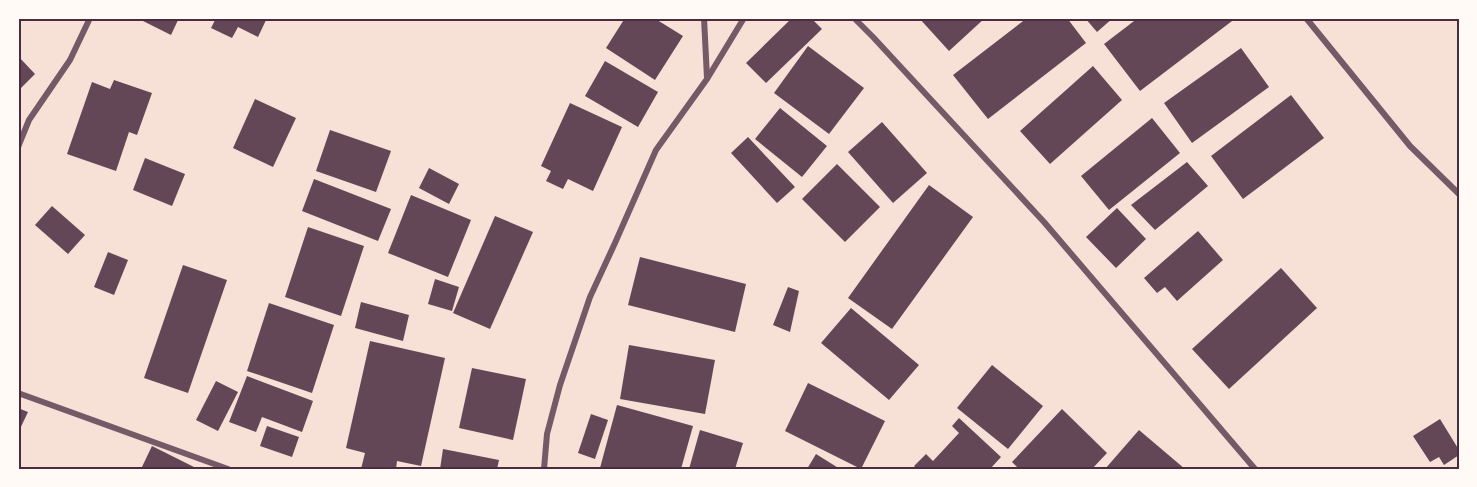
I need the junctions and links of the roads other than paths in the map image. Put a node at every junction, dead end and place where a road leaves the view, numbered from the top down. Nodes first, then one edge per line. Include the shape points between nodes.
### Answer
1 (90, 18) edge
2 (704, 18) edge
3 (744, 18) edge
4 (854, 18) edge
5 (1306, 18) edge
6 (707, 79) junction
7 (18, 147) edge
8 (1459, 194) edge
9 (18, 393) edge
10 (228, 469) edge
11 (544, 469) edge
12 (1255, 469) edge

1 - 7 street via 70,60 29,120
2 - 6 street
3 - 6 street
4 - 12 street via 1044,222
5 - 8 street via 1410,146
6 - 11 street via 656,150 590,297 549,424
9 - 10 street

